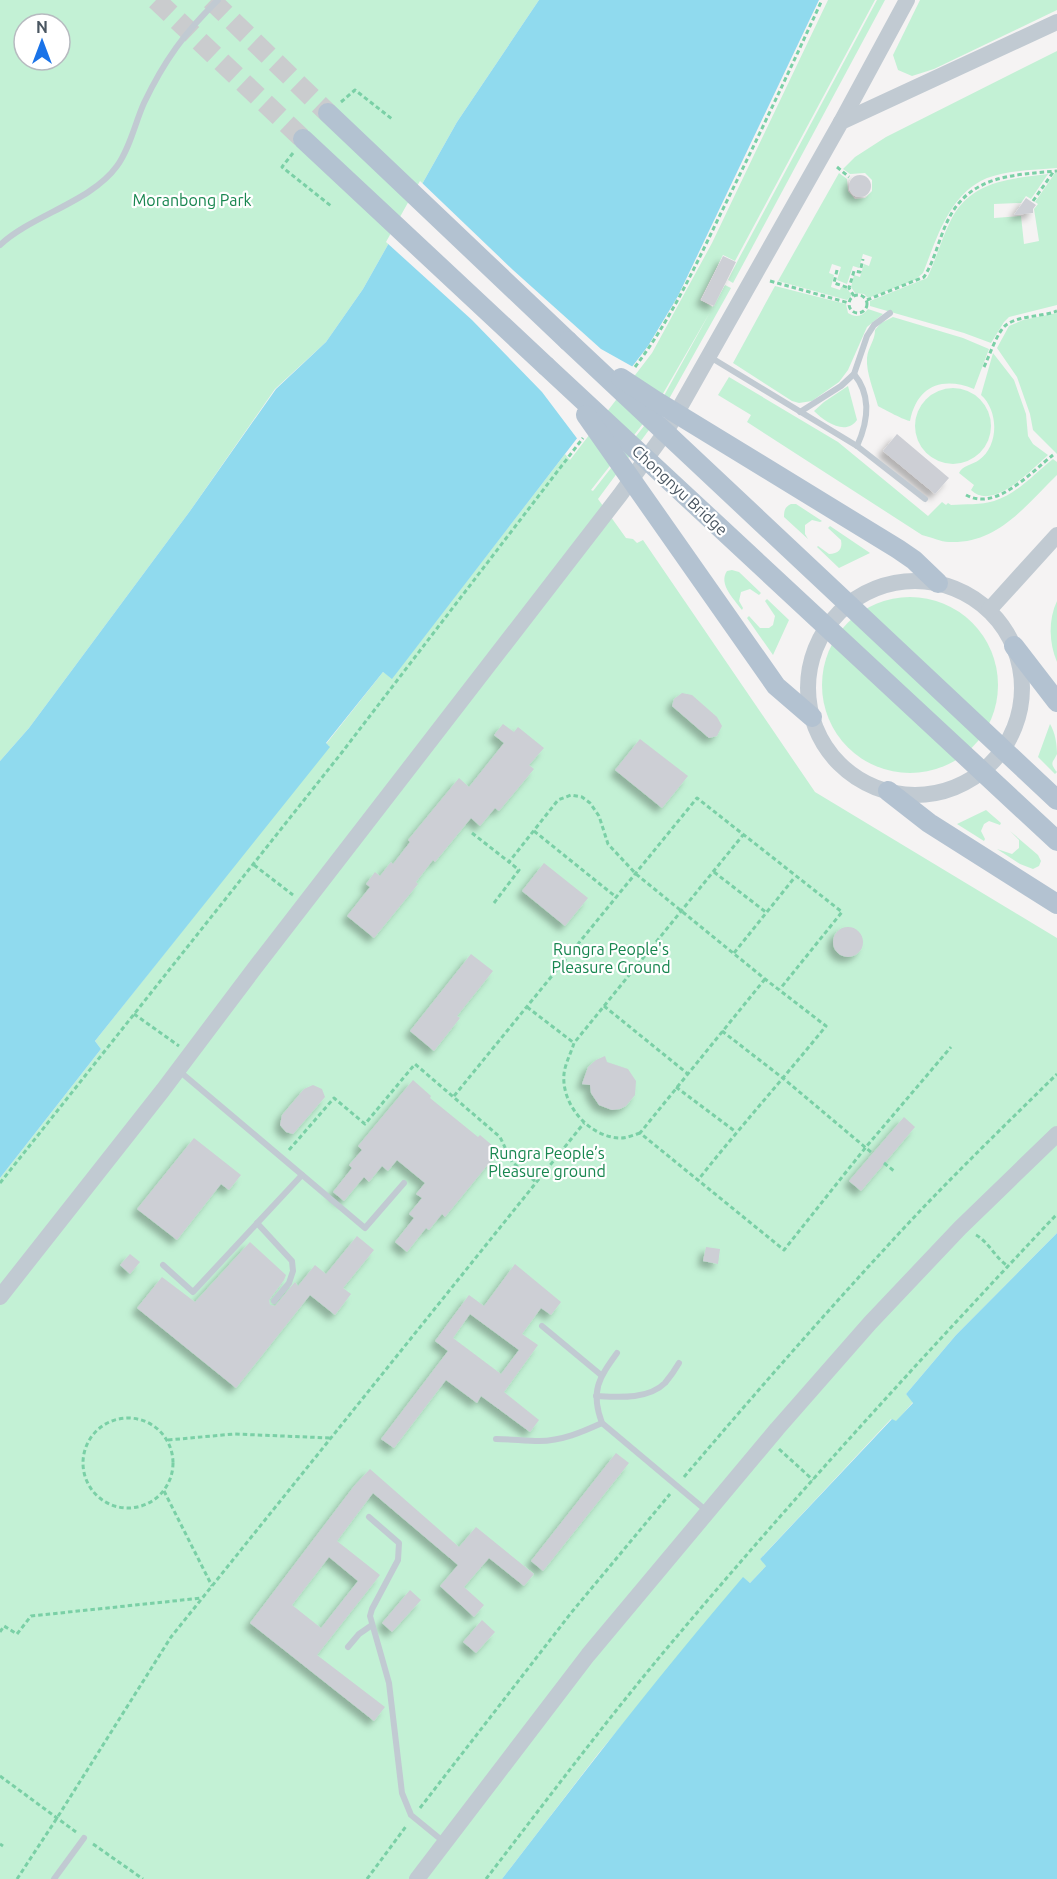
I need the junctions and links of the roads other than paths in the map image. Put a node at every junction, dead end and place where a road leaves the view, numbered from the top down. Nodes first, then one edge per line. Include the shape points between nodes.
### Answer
1 (218, 0) edge
2 (907, 0) edge
3 (1057, 22) edge
4 (328, 113) tunnel mouth
5 (841, 122) junction
6 (303, 139) tunnel mouth
7 (0, 245) edge
8 (890, 313) dead end
9 (568, 342) junction
10 (710, 357) junction
11 (546, 366) junction
12 (854, 374) junction
13 (800, 412) junction
14 (857, 446) junction
15 (925, 499) dead end
16 (1057, 535) edge
17 (938, 583) junction
18 (989, 610) junction
19 (1014, 646) junction
20 (1057, 702) edge
21 (812, 717) junction
22 (888, 791) junction
23 (1057, 800) edge
24 (1057, 841) edge
25 (1057, 904) edge
26 (178, 1070) junction
27 (1057, 1134) edge
28 (302, 1174) junction
29 (404, 1183) dead end
30 (257, 1223) junction
31 (163, 1265) dead end
32 (0, 1297) edge
33 (274, 1302) dead end
34 (542, 1326) dead end
35 (617, 1353) dead end
36 (679, 1363) dead end
37 (602, 1375) junction
38 (596, 1396) junction
39 (602, 1423) junction
40 (496, 1438) dead end
41 (708, 1512) junction
42 (369, 1517) dead end
43 (372, 1624) junction
44 (348, 1647) dead end
45 (84, 1838) road end
46 (445, 1843) junction
47 (54, 1879) edge
48 (417, 1879) edge

1 - 7 lane via 170,55 117,166 100,183
2 - 5 street
3 - 5 street
4 - 9 main road, Chongnyu Bridge
5 - 10 street
6 - 11 main road, Chongnyu Bridge
8 - 12 lane via 867,336
9 - 17 main road, bridge via 656,401 898,549
9 - 23 main road, Chongnyu Bridge, bridge
10 - 13 lane
10 - 26 street via 667,430 620,495
11 - 21 main road, bridge via 585,413 776,686
11 - 24 main road, Chongnyu Bridge, bridge
12 - 13 lane
12 - 14 lane via 864,390 867,412
13 - 14 lane
14 - 15 lane
16 - 18 street
17 - 18 street via 969,595
17 - 21 street, bridge via 906,581 883,586 861,595 837,615 813,655 808,686
18 - 19 street
19 - 20 main road
19 - 22 street, bridge via 1022,677 1022,699 1014,730 996,757 971,778 941,791
21 - 22 street via 826,747 840,764
22 - 25 main road via 929,823
26 - 28 lane
26 - 32 street
27 - 41 street via 870,1323
28 - 29 lane via 365,1228
28 - 30 lane
30 - 31 lane via 193,1292
30 - 33 lane via 292,1261 289,1283
34 - 37 lane
35 - 37 lane
36 - 38 lane via 655,1390 621,1397
37 - 38 lane
38 - 39 lane
39 - 40 lane via 574,1436 552,1440
39 - 41 lane
41 - 46 street via 588,1655
42 - 43 lane via 399,1543 400,1551 372,1609
43 - 44 lane
43 - 46 lane via 389,1683 402,1793 413,1817
45 - 47 lane
46 - 48 street

